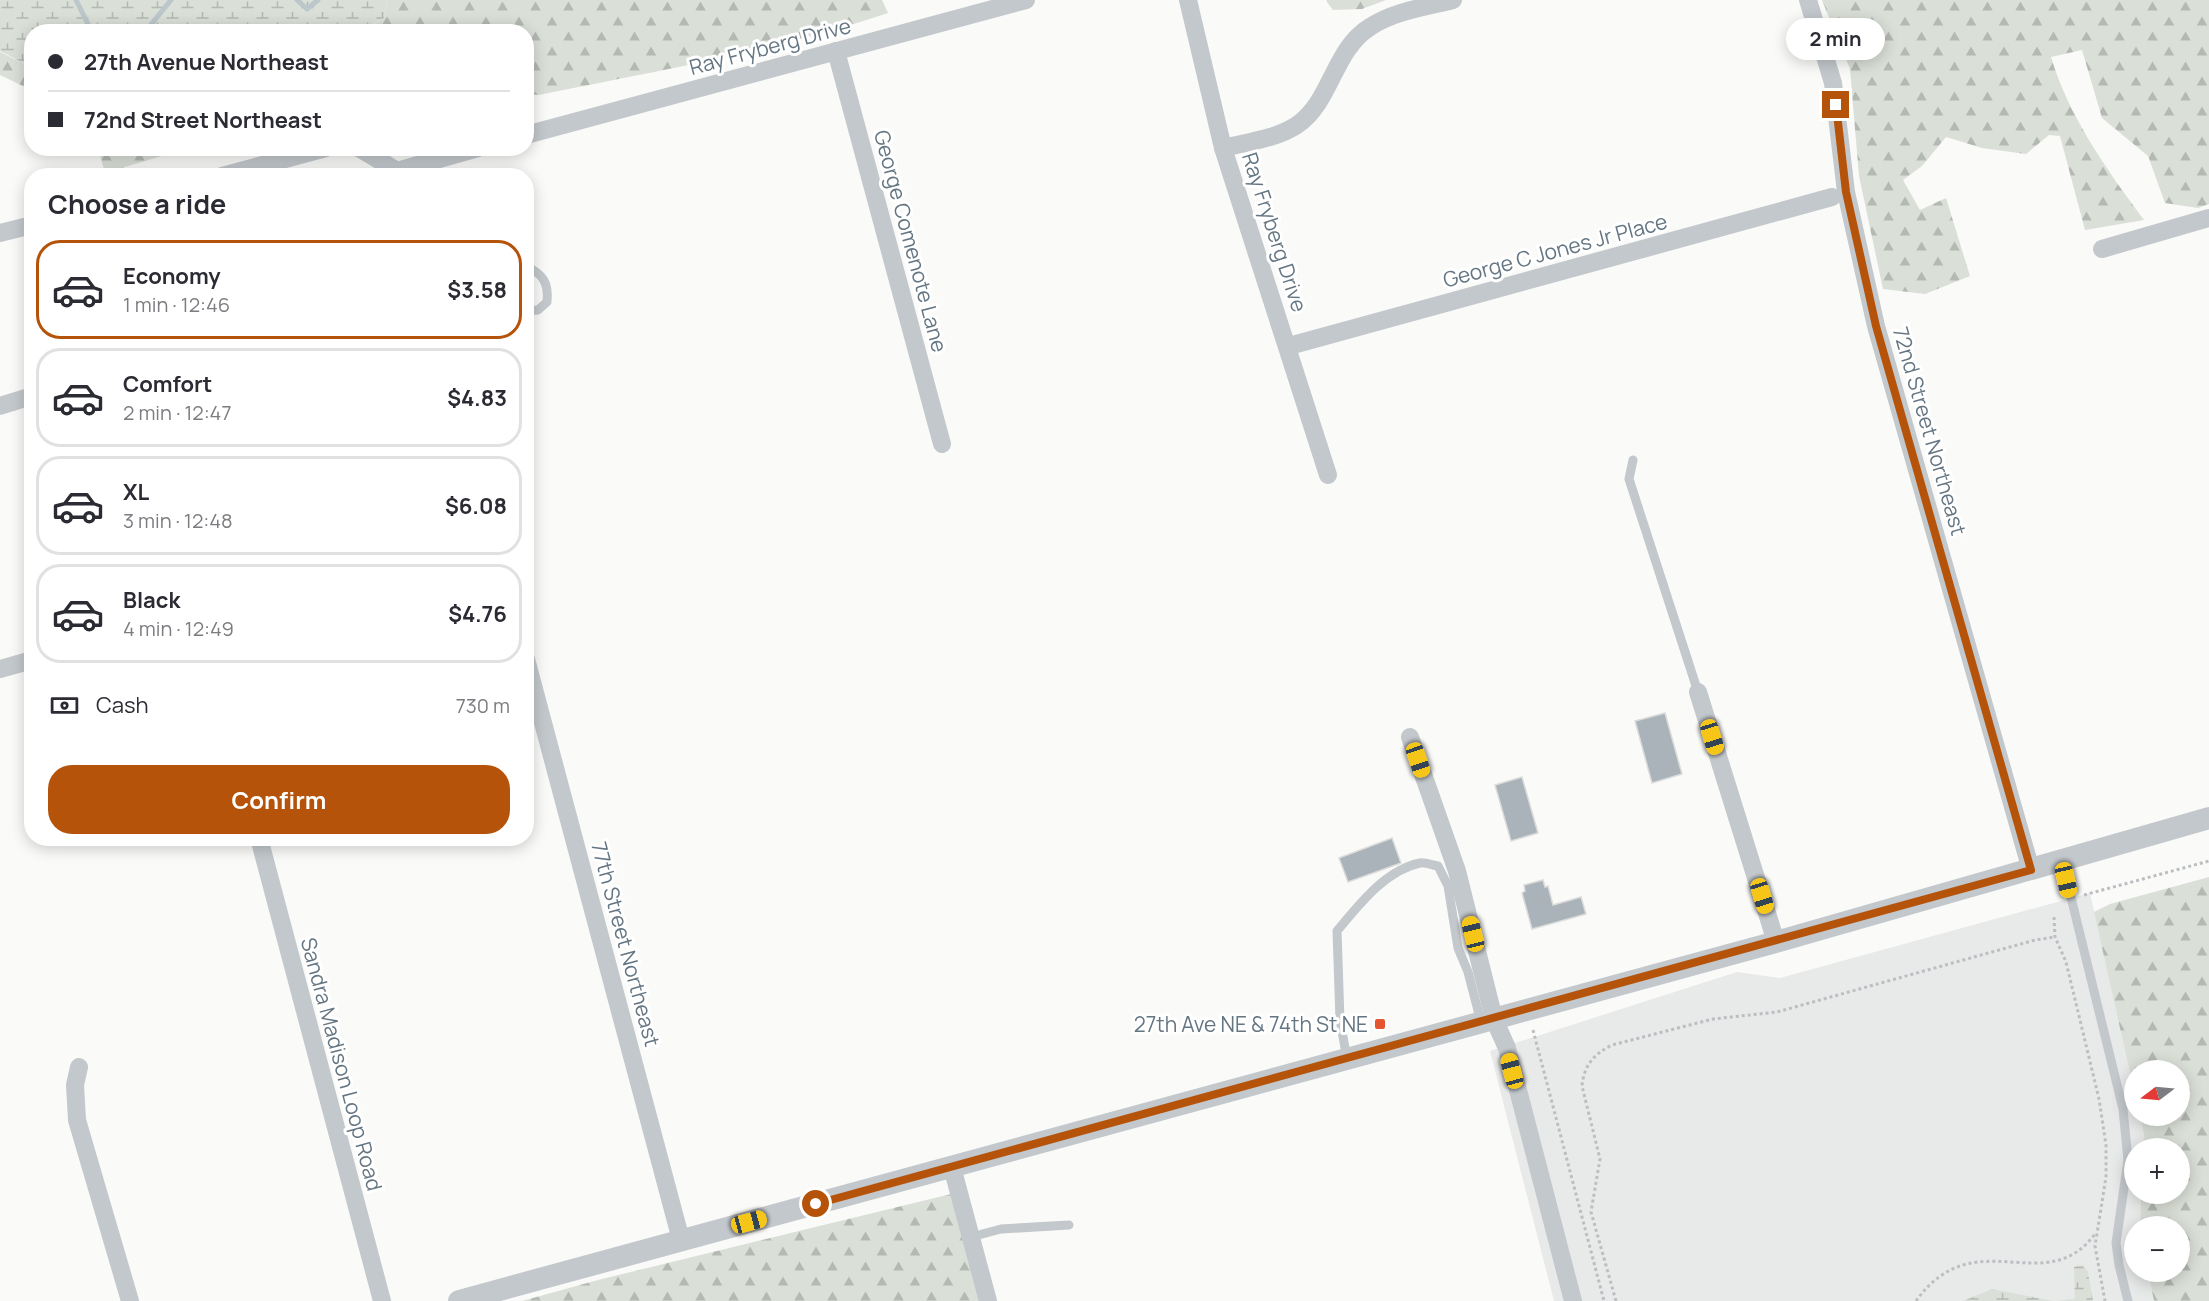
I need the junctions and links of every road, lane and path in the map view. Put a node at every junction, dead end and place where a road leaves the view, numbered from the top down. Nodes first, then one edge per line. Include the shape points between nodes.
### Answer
1 (1026, 0) edge
2 (1188, 0) edge
3 (1453, 0) edge
4 (1808, 0) edge
5 (836, 51) junction
6 (534, 133) edge
7 (1223, 148) junction
8 (296, 156) edge
9 (371, 156) edge
10 (452, 156) edge
11 (252, 168) edge
12 (389, 168) edge
13 (413, 168) edge
14 (1832, 197) dead end
15 (2209, 218) edge
16 (24, 227) edge
17 (0, 233) edge
18 (2102, 249) dead end
19 (534, 270) edge
20 (534, 310) edge
21 (1289, 346) junction
22 (24, 398) edge
23 (0, 405) edge
24 (942, 444) dead end
25 (1633, 460) dead end
26 (1328, 475) dead end
27 (24, 662) edge
28 (0, 669) edge
29 (534, 689) edge
30 (1698, 692) joint
31 (1410, 737) dead end
32 (2209, 818) edge
33 (261, 846) edge
34 (2062, 861) junction
35 (2209, 861) edge
36 (2031, 870) junction
37 (2084, 895) dead end
38 (2054, 917) dead end
39 (2055, 938) junction
40 (1776, 942) junction
41 (1527, 1009) junction
42 (1487, 1020) junction
43 (1347, 1059) junction
44 (79, 1067) dead end
45 (952, 1167) junction
46 (1069, 1225) dead end
47 (2096, 1234) junction
48 (971, 1237) junction
49 (681, 1240) junction
50 (130, 1301) edge
51 (382, 1301) edge
52 (459, 1301) edge
53 (988, 1301) edge
54 (1573, 1301) edge
55 (1604, 1301) edge
56 (1616, 1301) edge
57 (1916, 1301) edge
58 (2105, 1301) edge
59 (2128, 1301) edge

1 - 5 street, Ray Fryberg Drive
2 - 7 street, Ray Fryberg Drive
3 - 7 street via 1394,16 1370,27 1341,56 1314,108 1298,124 1279,134
4 - 36 street, 72nd Street Northeast via 1833,83 1846,192 1876,326
5 - 6 street, Ray Fryberg Drive
5 - 24 street, George Comenote Lane
7 - 21 street, Ray Fryberg Drive
8 - 11 street
9 - 12 street
10 - 13 street
14 - 21 street, George C Jones Jr Place
15 - 18 street
16 - 17 street
19 - 20 lane via 548,288 547,302
21 - 26 street, Ray Fryberg Drive
22 - 23 street
25 - 30 lane via 1629,479
27 - 28 street
29 - 49 street, 77th Street Northeast
30 - 40 street
31 - 42 street via 1457,871
32 - 34 street
33 - 51 street, Sandra Madison Loop Road
34 - 36 street
34 - 59 lane via 2123,1110 2128,1160 2116,1243
35 - 37 path
36 - 40 street
38 - 39 path
39 - 47 path via 2066,962 2106,1145 2106,1178
39 - 56 path via 1777,1012 1713,1019 1600,1052 1589,1063 1582,1086 1600,1159 1591,1212
40 - 41 street
41 - 42 street
41 - 55 path
42 - 43 street
42 - 43 lane via 1458,948 1448,886 1438,866 1421,862 1380,885 1337,931 1340,1020
42 - 54 street via 1507,1048
43 - 45 street
44 - 50 street via 75,1085 77,1120
45 - 48 street
45 - 49 street
46 - 48 lane via 1001,1229
47 - 57 path via 2080,1251 2047,1268 1965,1263 1941,1276
47 - 58 path
48 - 53 street
49 - 52 street

